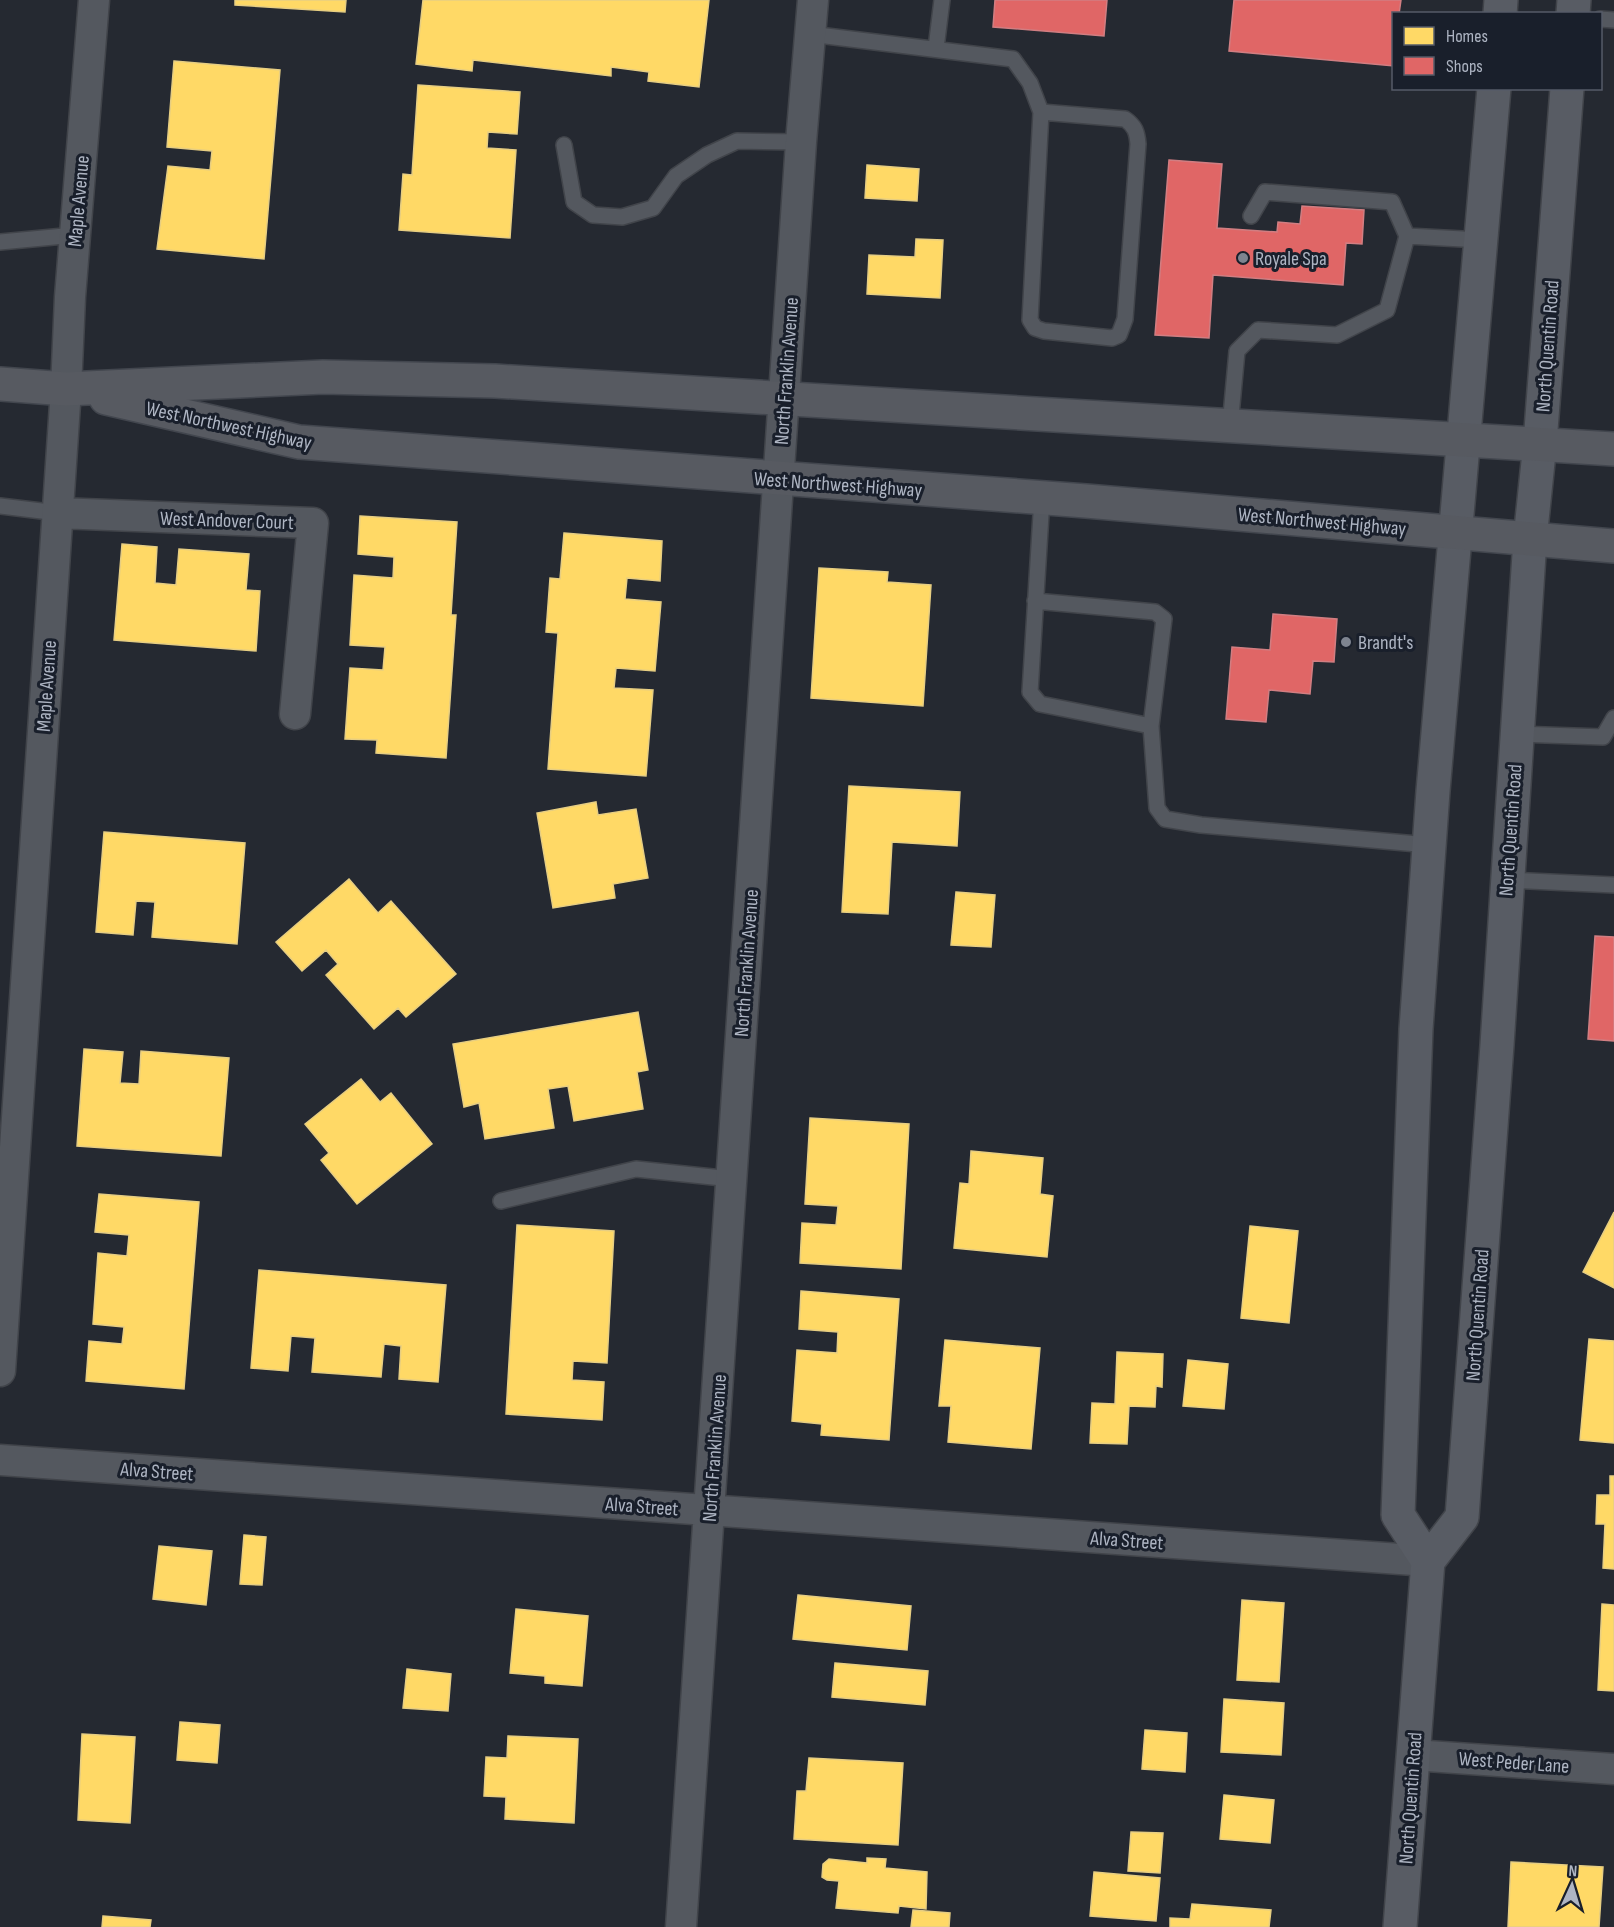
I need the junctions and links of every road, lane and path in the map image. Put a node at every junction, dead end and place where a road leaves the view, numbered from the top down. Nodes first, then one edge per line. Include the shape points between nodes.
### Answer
1 (94, 0) edge
2 (813, 0) edge
3 (942, 0) edge
4 (810, 34) junction
5 (936, 48) junction
6 (1494, 90) edge
7 (1567, 90) edge
8 (1041, 112) junction
9 (801, 142) junction
10 (564, 145) dead end
11 (1251, 216) dead end
12 (75, 236) junction
13 (1407, 236) junction
14 (1481, 240) junction
15 (0, 242) edge
16 (0, 384) edge
17 (66, 389) junction
18 (784, 399) junction
19 (1230, 426) junction
20 (1463, 439) junction
21 (1540, 443) junction
22 (1614, 449) edge
23 (778, 480) junction
24 (1042, 498) junction
25 (0, 506) edge
26 (58, 513) junction
27 (1455, 532) junction
28 (1530, 538) junction
29 (1614, 546) edge
30 (1035, 601) junction
31 (295, 714) dead end
32 (1614, 718) edge
33 (1151, 726) junction
34 (1517, 734) junction
35 (1610, 735) edge
36 (1429, 845) junction
37 (1507, 880) junction
38 (1614, 885) edge
39 (732, 1179) junction
40 (501, 1201) dead end
41 (0, 1371) edge
42 (0, 1460) edge
43 (710, 1510) junction
44 (1428, 1561) junction
45 (1413, 1755) junction
46 (1614, 1769) edge
47 (681, 1927) edge
48 (1400, 1927) edge

1 - 12 street, Maple Avenue
2 - 4 street, North Franklin Avenue
3 - 5 lane
4 - 5 lane
4 - 9 street, North Franklin Avenue
5 - 8 lane via 1012,59 1030,82
6 - 14 main road
7 - 21 main road, North Quentin Road
8 - 8 lane via 1125,119 1137,133 1125,319 1119,335 1112,338 1044,331 1035,328 1030,320
9 - 10 lane via 737,141 676,176 653,208 622,218 593,215 574,202
9 - 18 street, North Franklin Avenue
11 - 13 lane via 1265,192 1392,202
12 - 15 lane
12 - 17 street, Maple Avenue
13 - 14 lane
13 - 19 lane via 1387,310 1337,335 1258,330 1237,351
14 - 20 main road
16 - 17 main road, West Northwest Highway
17 - 18 main road, West Northwest Highway via 323,376 495,381
17 - 23 main road, West Northwest Highway via 299,442
17 - 26 street, Maple Avenue
18 - 19 main road, West Northwest Highway
18 - 23 street, North Franklin Avenue
19 - 20 main road, West Northwest Highway
20 - 21 main road, West Northwest Highway
20 - 27 main road
21 - 22 main road, West Northwest Highway
21 - 28 main road, North Quentin Road
23 - 24 main road, West Northwest Highway
23 - 39 street, North Franklin Avenue
24 - 27 main road, West Northwest Highway
24 - 30 lane
25 - 26 lane
26 - 31 street, West Andover Court via 313,523
26 - 41 street, Maple Avenue
27 - 28 main road, West Northwest Highway
27 - 36 main road
28 - 29 main road, West Northwest Highway
28 - 34 main road, North Quentin Road
30 - 33 lane via 1030,692 1040,704
30 - 33 lane via 1155,612 1164,619
32 - 35 lane
33 - 36 lane via 1157,808 1165,819
34 - 35 lane
34 - 37 main road, North Quentin Road
36 - 44 main road via 1416,1029 1398,1515
37 - 38 lane
37 - 44 main road, North Quentin Road via 1462,1517
39 - 40 lane via 636,1169
39 - 43 street, North Franklin Avenue
42 - 43 street, Alva Street
43 - 44 street, Alva Street
43 - 47 street, North Franklin Avenue
44 - 45 main road, North Quentin Road
45 - 46 street, West Peder Lane
45 - 48 main road, North Quentin Road

